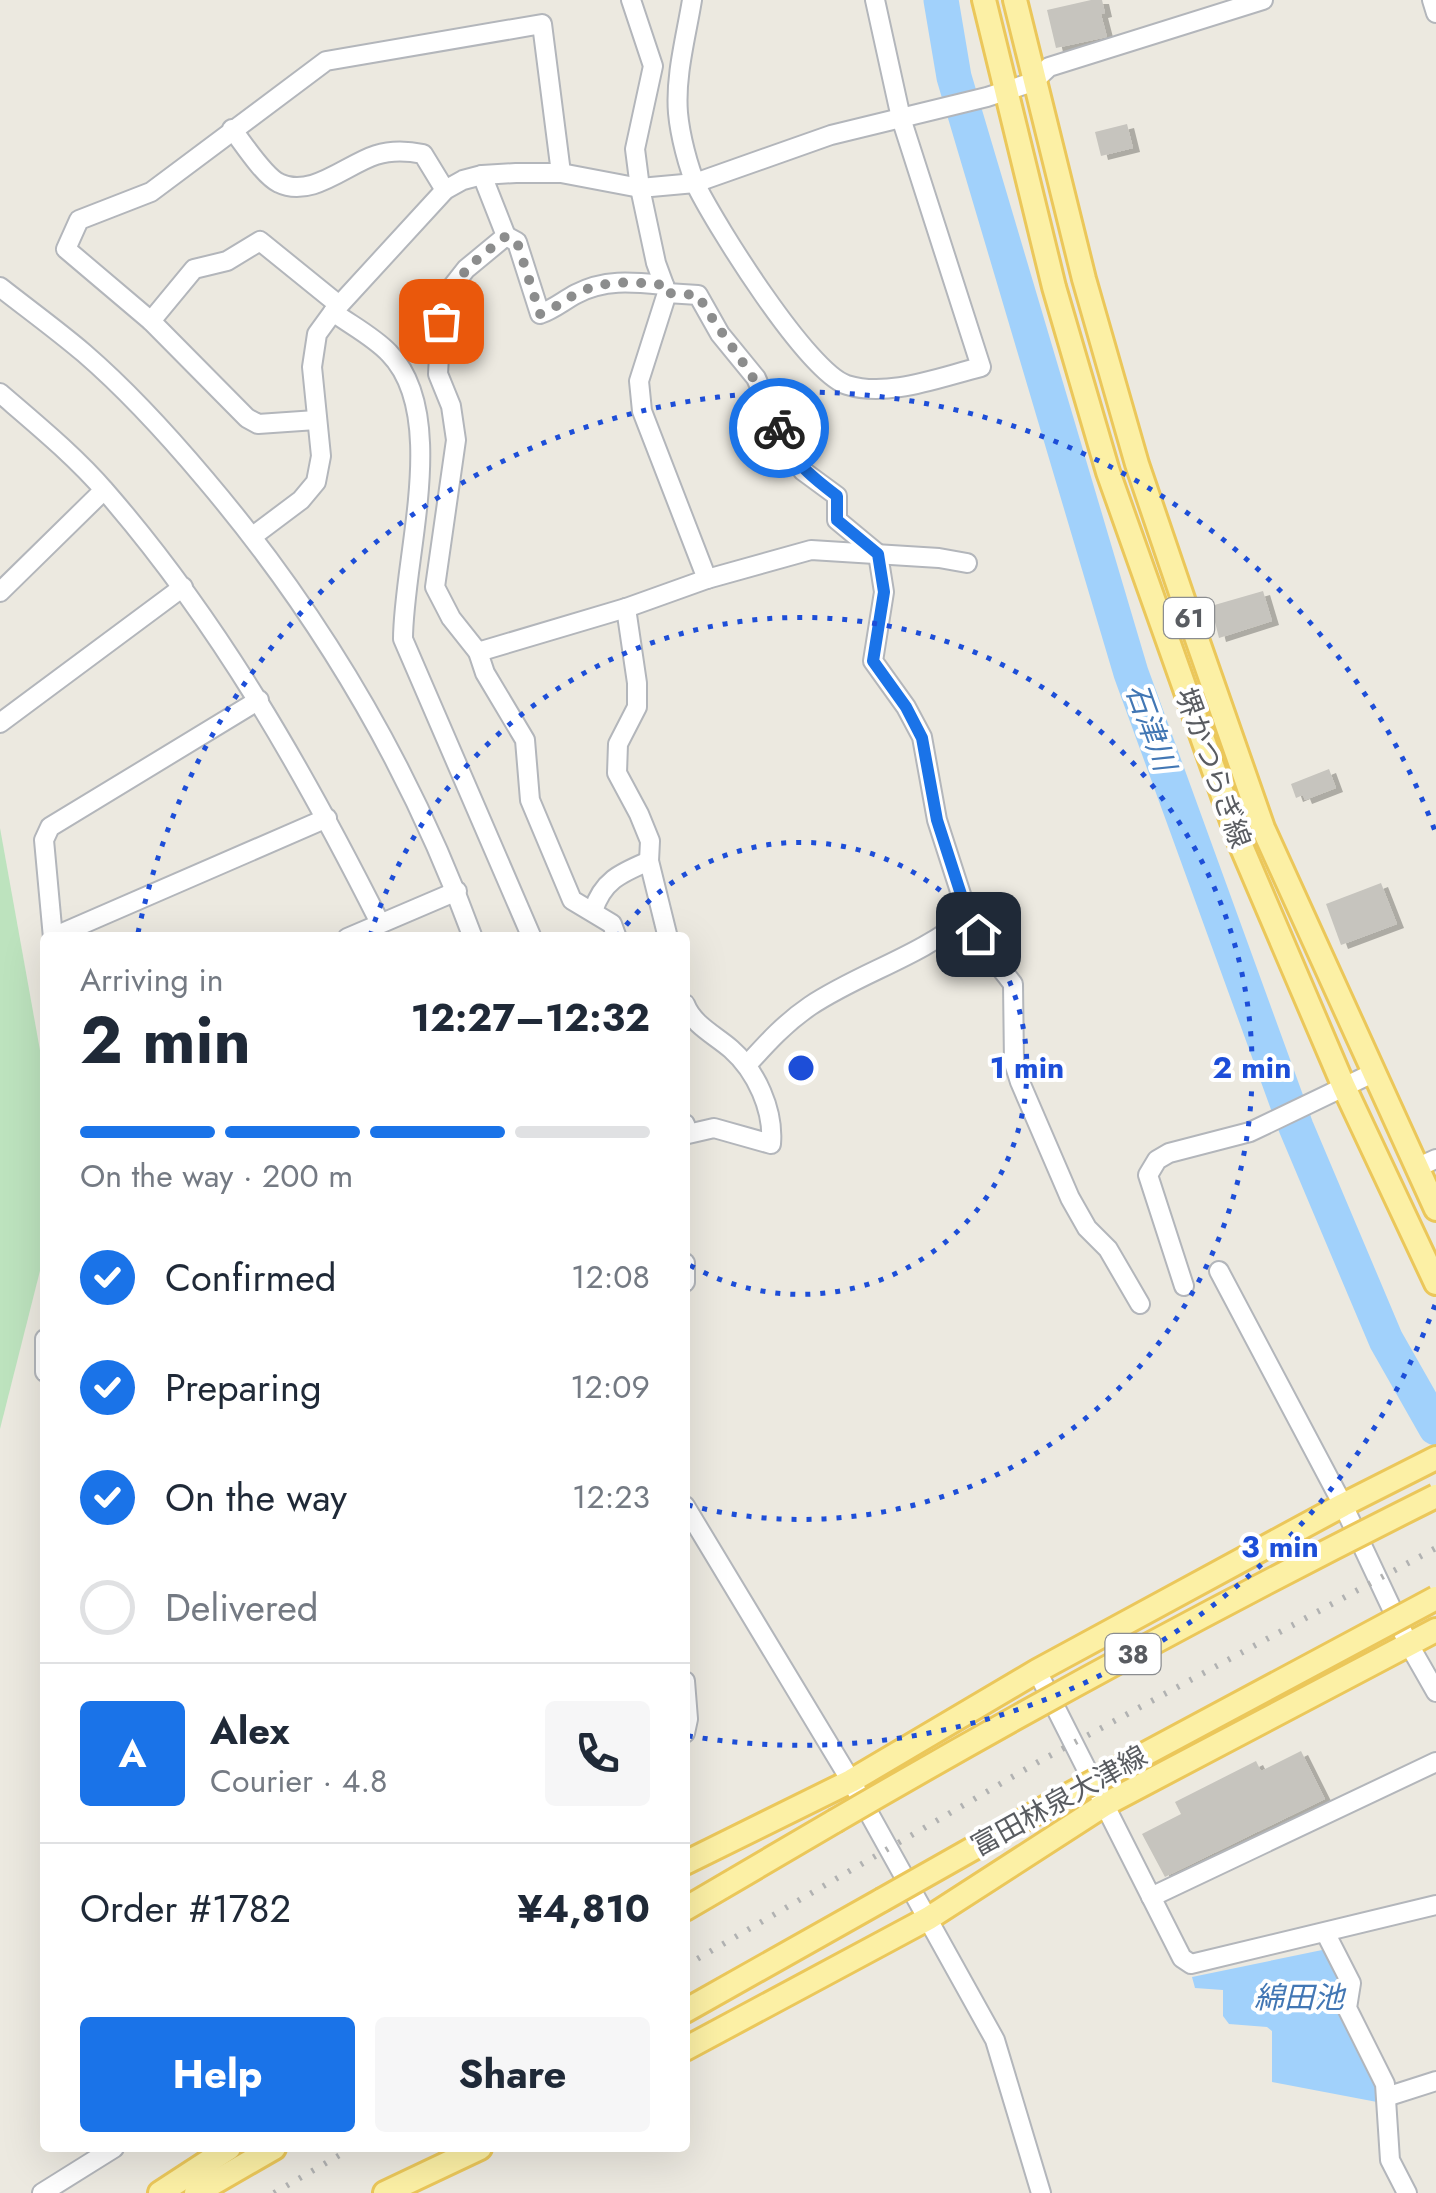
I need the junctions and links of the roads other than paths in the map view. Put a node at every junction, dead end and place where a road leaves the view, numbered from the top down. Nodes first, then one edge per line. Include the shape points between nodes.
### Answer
1 (631, 0) edge
2 (692, 0) edge
3 (875, 0) edge
4 (984, 0) edge
5 (1015, 0) edge
6 (1263, 0) edge
7 (1432, 0) edge
8 (1436, 13) edge
9 (1033, 82) junction
10 (1004, 91) junction
11 (902, 118) junction
12 (232, 129) junction
13 (561, 173) junction
14 (482, 174) junction
15 (695, 183) junction
16 (640, 188) junction
17 (445, 190) junction
18 (506, 236) junction
19 (0, 287) edge
20 (665, 289) junction
21 (336, 308) junction
22 (151, 321) junction
23 (1, 397) edge
24 (316, 420) junction
25 (104, 490) junction
26 (253, 536) junction
27 (878, 554) junction
28 (966, 563) dead end
29 (707, 578) junction
30 (183, 587) junction
31 (0, 592) edge
32 (626, 608) junction
33 (478, 652) junction
34 (259, 700) junction
35 (0, 723) edge
36 (327, 818) junction
37 (650, 861) junction
38 (456, 892) junction
39 (593, 911) junction
40 (968, 916) junction
41 (380, 923) junction
42 (53, 932) edge
43 (65, 932) edge
44 (360, 932) edge
45 (471, 932) edge
46 (529, 932) edge
47 (615, 932) edge
48 (667, 932) edge
49 (690, 1011) edge
50 (747, 1065) junction
51 (1373, 1073) junction
52 (1333, 1092) junction
53 (690, 1134) edge
54 (1426, 1163) edge
55 (1436, 1209) edge
56 (1219, 1271) dead end
57 (1436, 1284) edge
58 (1184, 1286) dead end
59 (1140, 1304) dead end
60 (1436, 1458) edge
61 (1436, 1496) edge
62 (1343, 1505) junction
63 (690, 1514) edge
64 (1436, 1598) edge
65 (1436, 1630) edge
66 (1408, 1644) junction
67 (1037, 1672) junction
68 (1436, 1692) edge
69 (1436, 1762) edge
70 (851, 1781) junction
71 (1104, 1805) junction
72 (690, 1861) edge
73 (1151, 1897) junction
74 (690, 1906) edge
75 (1435, 1907) edge
76 (929, 1918) junction
77 (1326, 1934) junction
78 (690, 2008) edge
79 (690, 2046) edge
80 (1436, 2081) edge
81 (1386, 2098) junction
82 (108, 2152) edge
83 (223, 2152) edge
84 (267, 2152) edge
85 (439, 2152) edge
86 (472, 2152) edge
87 (42, 2193) edge
88 (160, 2193) edge
89 (196, 2193) edge
90 (369, 2193) edge
91 (385, 2193) edge
92 (1041, 2193) edge
93 (1407, 2193) edge

1 - 16 street via 653,66 635,150
2 - 15 street via 678,115
3 - 11 street
4 - 10 main road, 堺かつらぎ線 / 61
5 - 9 main road, 堺かつらぎ線 / 61
6 - 9 street via 1049,67
7 - 8 street
9 - 10 street
9 - 51 main road, 堺かつらぎ線 / 61 via 1137,464 1182,599 1263,828
10 - 11 street
10 - 52 main road, 堺かつらぎ線 / 61 via 1108,472
11 - 15 street via 830,135
11 - 15 street via 981,367 880,390 841,384 768,304
12 - 13 street via 326,60 542,24
12 - 17 street via 276,182 292,187 403,151 424,154
12 - 22 street via 151,192 79,220 66,249
13 - 14 street
13 - 16 street
14 - 17 street
14 - 18 street
15 - 16 street
16 - 20 street
17 - 21 street
18 - 20 street via 517,242 540,314 611,280
18 - 33 street via 451,288 436,356 456,440 434,587
19 - 26 street via 98,367
20 - 27 street via 698,295 756,378 787,449 803,471 837,496 837,520
20 - 29 street via 639,381 642,410
21 - 22 street via 260,241 226,261 194,269
21 - 24 street via 314,347
21 - 46 street via 389,353 414,398 420,467 404,639
22 - 24 street via 248,418 258,424
23 - 25 street
24 - 26 street via 316,482
25 - 30 street
25 - 31 street
26 - 38 street via 335,651 396,760
27 - 28 street
27 - 29 street via 811,550
27 - 40 street via 884,592 873,661 922,738 937,820
29 - 32 street
30 - 34 street
30 - 35 street
32 - 33 street
32 - 37 street via 637,707 618,744 616,773 640,814
33 - 39 street via 525,740 530,800 556,869 572,900
34 - 36 street
34 - 42 street via 50,828 44,840
36 - 41 street
36 - 43 street
37 - 39 street via 617,874 600,891
37 - 48 street
38 - 41 street
38 - 45 street
39 - 47 street
40 - 50 street via 814,1004 779,1029
40 - 59 street via 1013,984 1014,1063 1070,1198
41 - 44 street
49 - 50 street
50 - 53 street via 766,1104 770,1144 714,1128
51 - 52 street
51 - 54 main road, 堺かつらぎ線 / 61
52 - 57 main road, 堺かつらぎ線 / 61
52 - 58 street via 1250,1132 1156,1160 1148,1175
54 - 55 main road, 堺かつらぎ線 / 61
56 - 62 street
60 - 62 main road
61 - 74 main road, 38, bridge via 942,1758
62 - 66 street
62 - 67 main road
63 - 70 street
64 - 78 main road, 富田林泉大津線, bridge
65 - 66 main road
66 - 68 street
66 - 71 main road
67 - 70 main road
67 - 71 street
69 - 73 street
70 - 72 main road
70 - 76 street
71 - 73 street
71 - 76 main road
73 - 77 street via 1191,1964
75 - 77 street
76 - 79 main road
76 - 92 street via 995,2040
77 - 81 street via 1352,1983 1348,2008
80 - 81 street
81 - 93 street via 1390,2160
82 - 87 street
83 - 88 main road
84 - 89 main road
85 - 90 main road
86 - 91 main road

